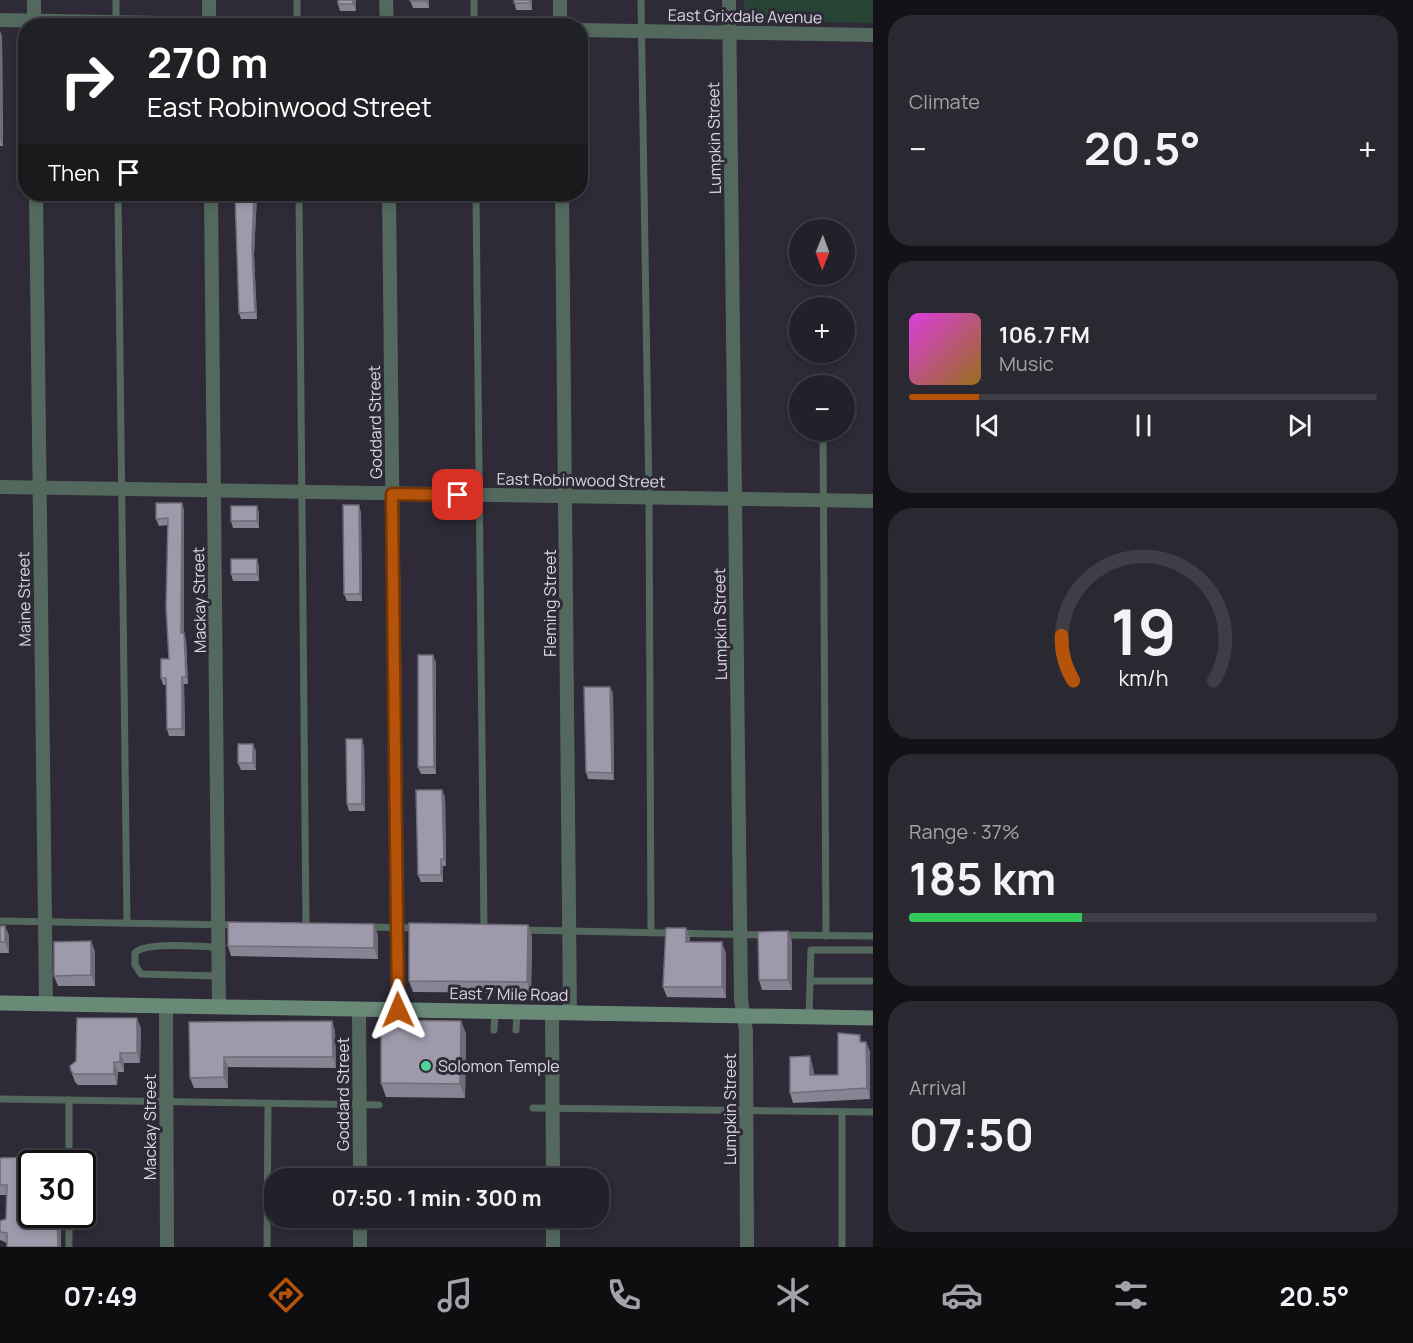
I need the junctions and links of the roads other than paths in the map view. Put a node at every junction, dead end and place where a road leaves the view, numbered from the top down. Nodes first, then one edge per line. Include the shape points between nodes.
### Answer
1 (34, 0) edge
2 (116, 0) edge
3 (209, 0) edge
4 (297, 0) edge
5 (387, 0) edge
6 (474, 0) edge
7 (560, 0) edge
8 (641, 0) edge
9 (729, 0) edge
10 (34, 18) edge
11 (116, 18) edge
12 (209, 18) edge
13 (297, 18) edge
14 (387, 18) edge
15 (474, 18) edge
16 (560, 18) edge
17 (0, 20) edge
18 (18, 22) edge
19 (588, 30) edge
20 (642, 31) junction
21 (730, 32) junction
22 (873, 34) edge
23 (36, 201) edge
24 (118, 201) edge
25 (211, 201) edge
26 (299, 201) edge
27 (389, 201) edge
28 (476, 201) edge
29 (562, 201) edge
30 (823, 441) edge
31 (0, 487) edge
32 (40, 488) junction
33 (121, 489) junction
34 (214, 490) junction
35 (303, 492) junction
36 (392, 494) junction
37 (480, 495) junction
38 (566, 496) junction
39 (649, 498) junction
40 (735, 499) junction
41 (823, 501) junction
42 (873, 501) edge
43 (0, 921) edge
44 (45, 921) junction
45 (127, 923) junction
46 (219, 924) junction
47 (241, 925) edge
48 (295, 926) edge
49 (306, 926) junction
50 (317, 927) edge
51 (363, 927) edge
52 (397, 927) junction
53 (429, 928) edge
54 (473, 929) edge
55 (484, 930) junction
56 (495, 930) edge
57 (516, 930) edge
58 (569, 932) junction
59 (651, 933) junction
60 (740, 935) junction
61 (826, 936) junction
62 (873, 936) edge
63 (219, 947) junction
64 (873, 950) edge
65 (219, 976) junction
66 (810, 981) junction
67 (873, 981) edge
68 (0, 1003) edge
69 (46, 1004) junction
70 (166, 1006) junction
71 (219, 1007) junction
72 (359, 1009) junction
73 (398, 1010) junction
74 (495, 1011) junction
75 (517, 1012) junction
76 (552, 1012) junction
77 (570, 1013) junction
78 (743, 1016) junction
79 (809, 1017) junction
80 (873, 1018) edge
81 (494, 1030) dead end
82 (516, 1030) dead end
83 (0, 1099) edge
84 (69, 1100) junction
85 (166, 1102) junction
86 (268, 1105) junction
87 (359, 1105) junction
88 (379, 1105) dead end
89 (533, 1108) dead end
90 (553, 1108) junction
91 (746, 1111) junction
92 (842, 1112) junction
93 (873, 1112) edge
94 (69, 1150) edge
95 (360, 1168) edge
96 (553, 1168) edge
97 (69, 1228) edge
98 (360, 1228) edge
99 (553, 1228) edge
100 (69, 1247) edge
101 (167, 1247) edge
102 (267, 1247) edge
103 (360, 1247) edge
104 (554, 1247) edge
105 (747, 1247) edge
106 (842, 1247) edge

1 - 10 street
2 - 11 lane
3 - 12 street
4 - 13 lane
5 - 14 street
6 - 15 lane
7 - 16 street
8 - 20 lane
9 - 21 street, Lumpkin Street
17 - 18 street
19 - 20 street, East Grixdale Avenue
20 - 21 street, East Grixdale Avenue
20 - 39 lane
21 - 22 street, East Grixdale Avenue
21 - 40 street, Lumpkin Street
23 - 32 street, Maine Street
24 - 33 lane
25 - 34 street, Mackay Street
26 - 35 lane
27 - 36 street, Goddard Street
28 - 37 lane
29 - 38 street, Fleming Street
30 - 41 lane
31 - 32 street, East Robinwood Street
32 - 33 street, East Robinwood Street
32 - 44 street, Maine Street
33 - 34 street, East Robinwood Street
33 - 45 lane
34 - 35 street, East Robinwood Street
34 - 46 street, Mackay Street
35 - 36 street, East Robinwood Street
35 - 49 lane
36 - 37 street, East Robinwood Street
36 - 52 street, Goddard Street
37 - 38 street, East Robinwood Street
37 - 55 lane
38 - 39 street, East Robinwood Street
38 - 58 street, Fleming Street
39 - 40 street, East Robinwood Street
39 - 59 lane
40 - 41 street, East Robinwood Street
40 - 60 street, Lumpkin Street
41 - 42 street, East Robinwood Street
41 - 61 lane
43 - 44 lane
44 - 45 lane
44 - 69 street, Maine Street
45 - 46 lane
46 - 47 lane
46 - 63 street, Mackay Street
48 - 49 lane
49 - 50 lane
51 - 52 lane
52 - 53 lane
52 - 73 street, Goddard Street
54 - 55 lane
55 - 56 lane
57 - 58 lane
58 - 59 lane
58 - 77 street, Fleming Street
59 - 60 lane
60 - 61 lane
60 - 78 street, Lumpkin Street
61 - 62 lane
63 - 65 street, Mackay Street
63 - 65 lane via 150,946 135,953 135,965 141,974
64 - 66 lane via 811,950
65 - 71 street, Mackay Street
66 - 67 lane
66 - 79 lane
68 - 69 street, East 7 Mile Road
69 - 70 street, East 7 Mile Road
70 - 71 street, East 7 Mile Road
70 - 85 street, Mackay Street
71 - 72 street, East 7 Mile Road
72 - 73 street, East 7 Mile Road
72 - 87 street, Goddard Street
73 - 74 street, East 7 Mile Road
74 - 75 street, East 7 Mile Road
74 - 81 lane
75 - 76 street, East 7 Mile Road
75 - 82 lane
76 - 77 street, East 7 Mile Road
76 - 90 street
77 - 78 street, East 7 Mile Road
78 - 79 street, East 7 Mile Road
78 - 91 street, Lumpkin Street
79 - 80 street, East 7 Mile Road
83 - 84 lane
84 - 85 lane
84 - 94 lane
85 - 86 lane
85 - 101 street, Mackay Street
86 - 87 lane
86 - 102 lane
87 - 88 lane
87 - 95 street, Goddard Street
89 - 90 lane
90 - 91 lane
90 - 96 street
91 - 92 lane
91 - 105 street, Lumpkin Street
92 - 93 lane
92 - 106 lane
97 - 100 lane
98 - 103 street
99 - 104 street

